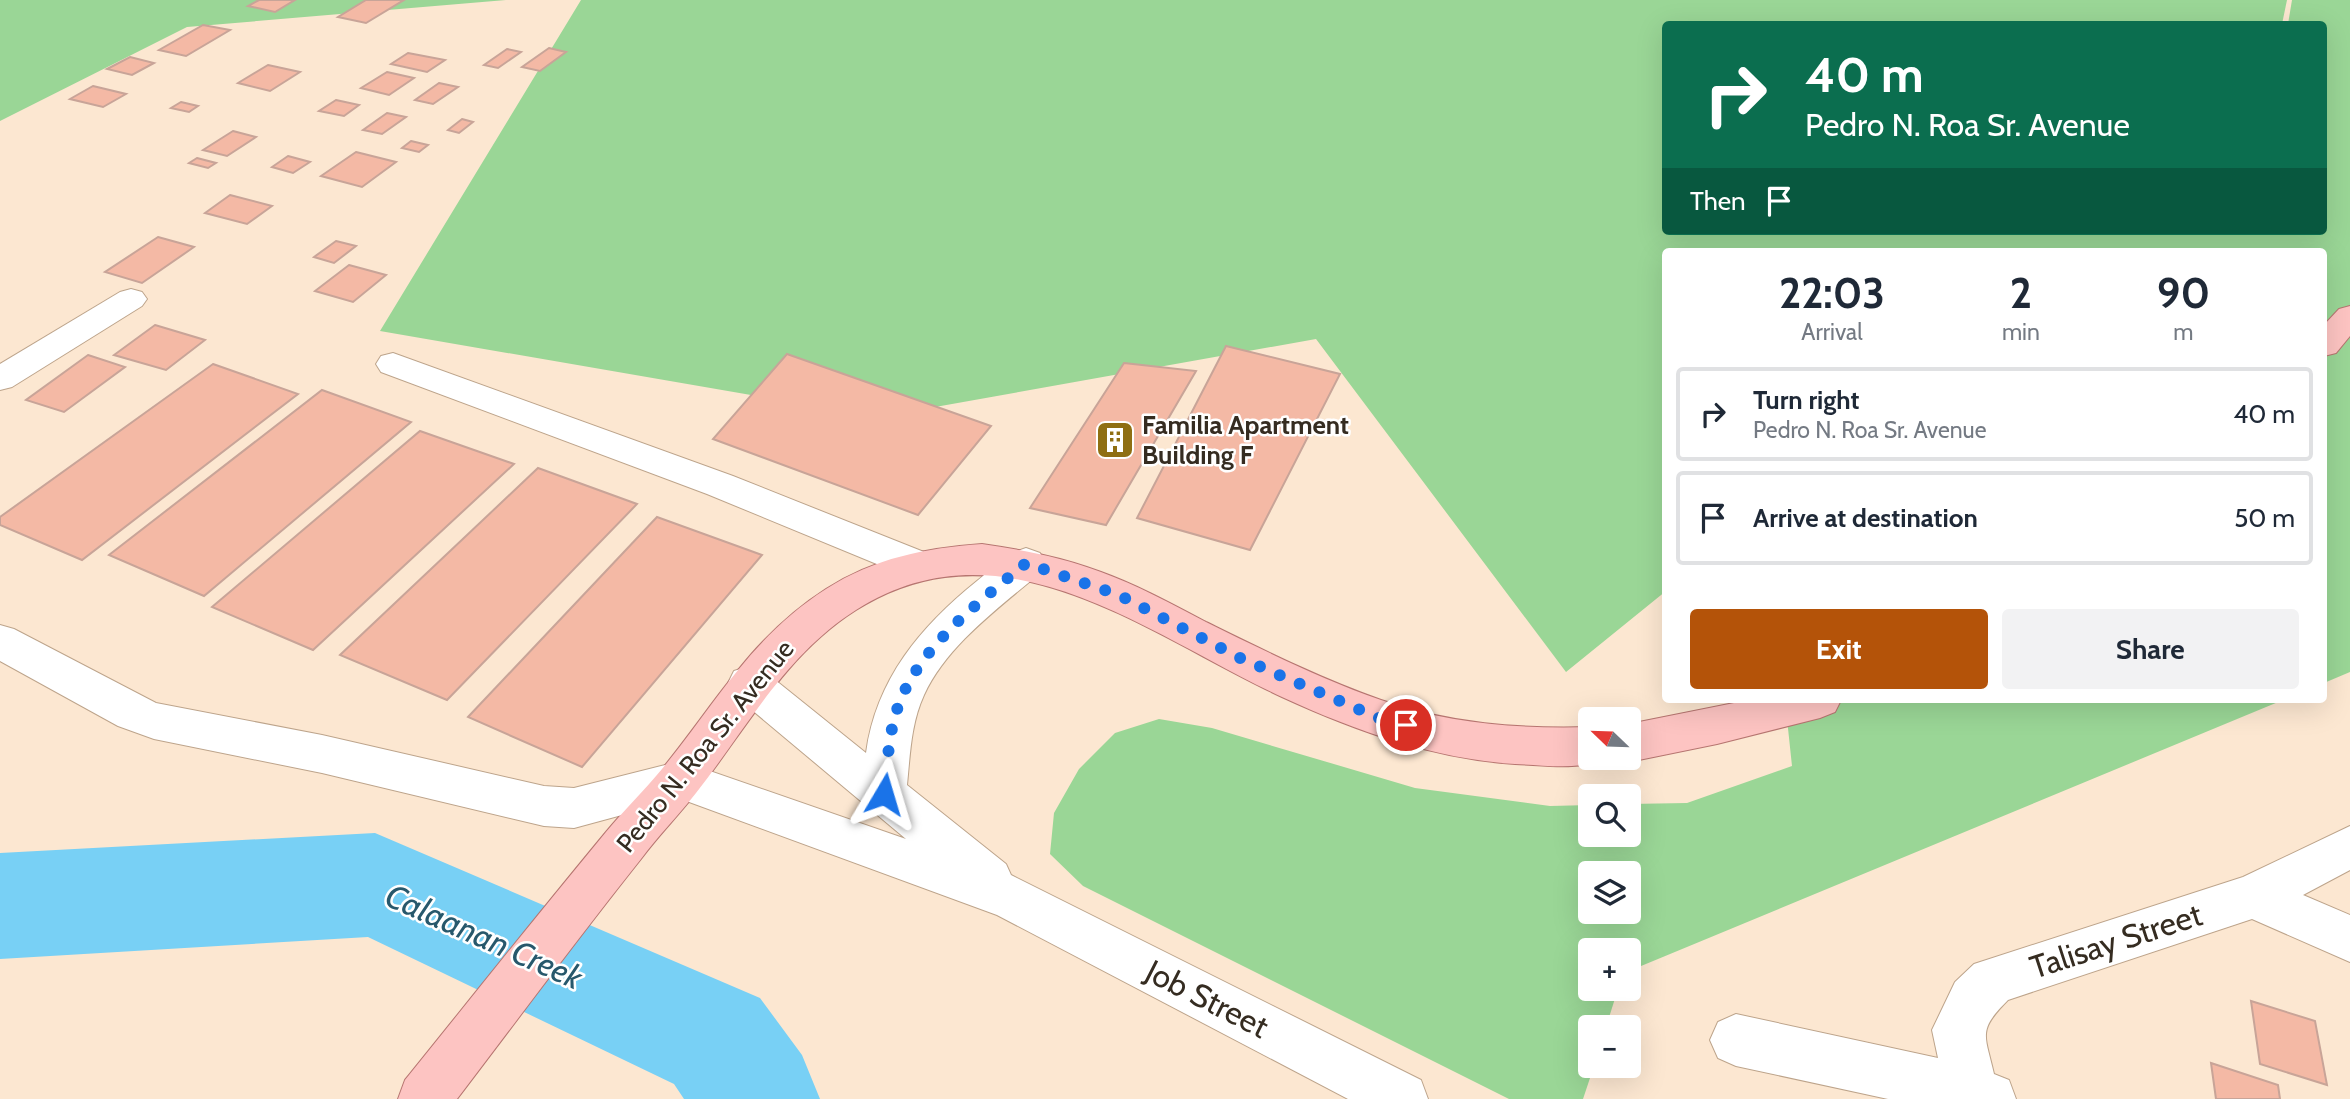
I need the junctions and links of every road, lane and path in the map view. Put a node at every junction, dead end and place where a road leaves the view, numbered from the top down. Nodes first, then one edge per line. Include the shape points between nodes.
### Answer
1 (131, 299) dead end
2 (2350, 316) edge
3 (2327, 342) edge
4 (393, 364) dead end
5 (0, 379) edge
6 (1026, 563) junction
7 (915, 564) junction
8 (0, 641) edge
9 (749, 683) junction
10 (1808, 703) edge
11 (1642, 740) edge
12 (1578, 746) edge
13 (681, 780) junction
14 (884, 794) junction
15 (2350, 847) edge
16 (2253, 896) junction
17 (1012, 898) junction
18 (2350, 939) edge
19 (1736, 1040) dead end
20 (1981, 1095) edge
21 (424, 1099) edge
22 (1402, 1099) edge

1 - 5 street
2 - 3 main road
4 - 7 street via 720,485
6 - 7 main road, Pedro N. Roa Sr. Avenue via 984,557
6 - 12 main road, Pedro N. Roa Sr. Avenue via 1119,595 1240,658 1379,718 1459,739
6 - 14 street via 966,613 908,683 894,720
7 - 9 main road, Pedro N. Roa Sr. Avenue via 880,577 828,608
8 - 13 street via 154,720 544,806 574,808
9 - 13 main road, Pedro N. Roa Sr. Avenue
9 - 14 street, Job Street
10 - 11 main road
13 - 17 street, Job Street
13 - 21 main road, Pedro N. Roa Sr. Avenue via 624,844
14 - 17 street, Job Street
15 - 16 street, Talisay Street
16 - 18 street
16 - 20 street, Talisay Street via 1992,981 1973,1000 1958,1030
17 - 22 street, Job Street
19 - 20 street

